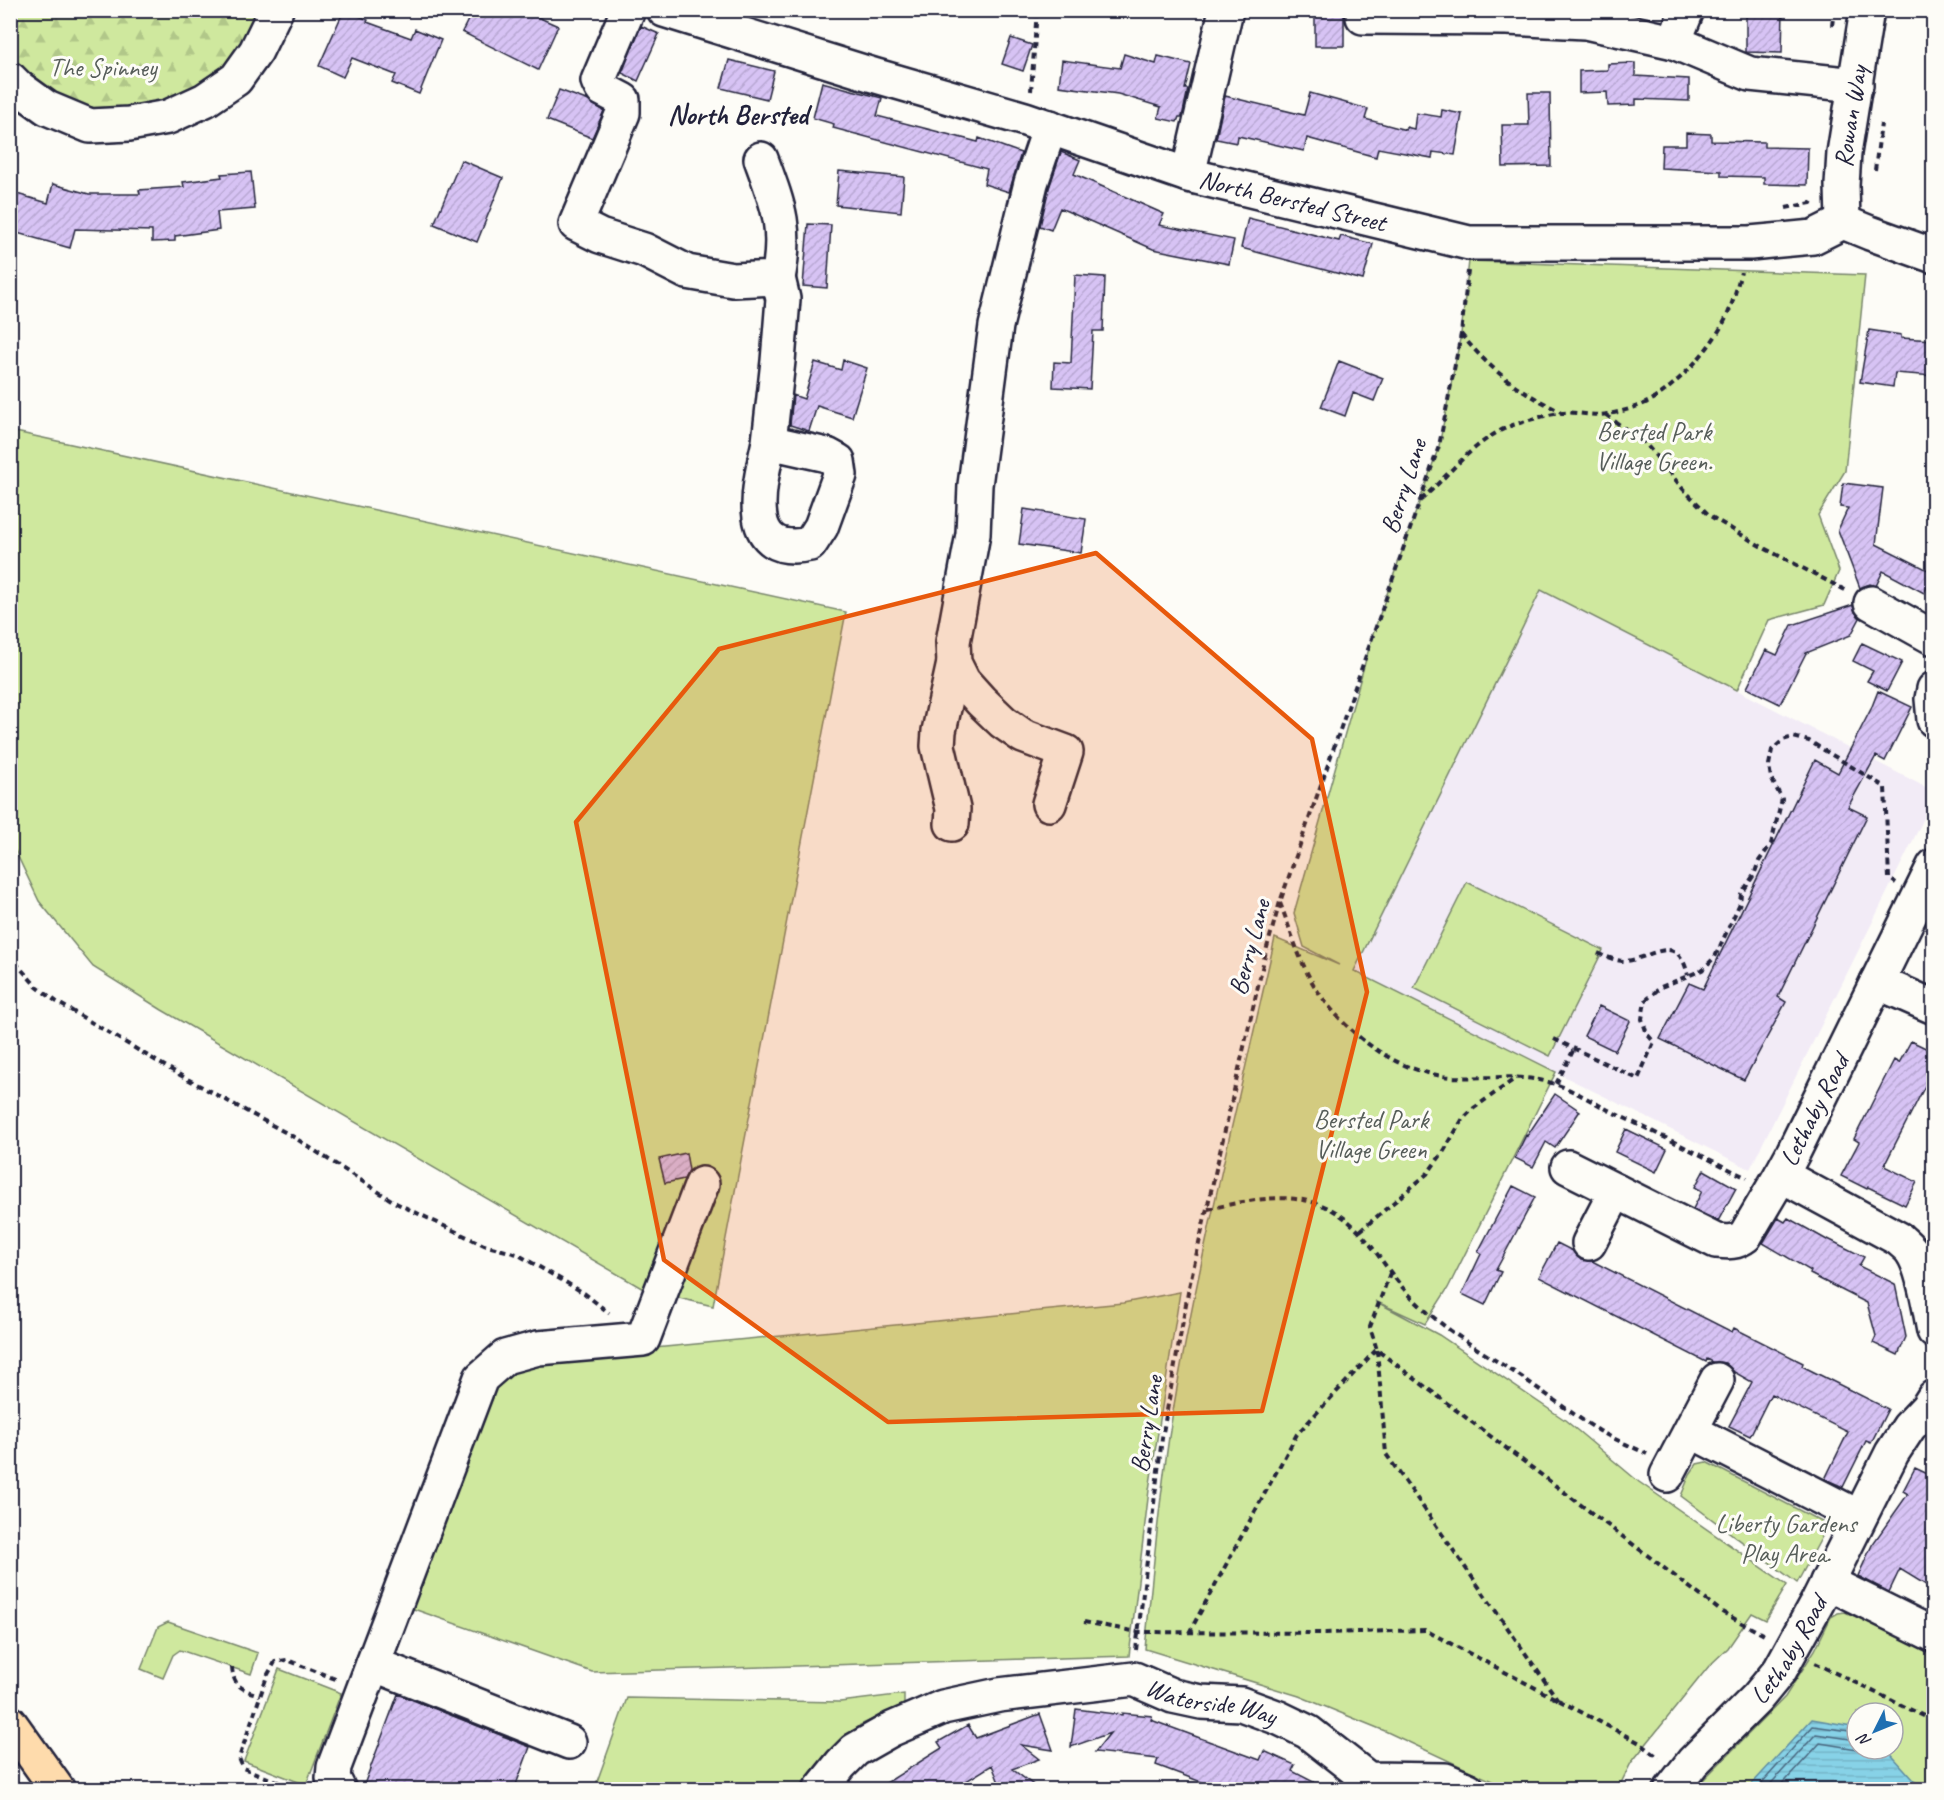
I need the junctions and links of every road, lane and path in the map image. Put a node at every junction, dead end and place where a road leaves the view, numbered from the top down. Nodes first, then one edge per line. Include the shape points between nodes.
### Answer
1 (276, 10) edge
2 (628, 10) edge
3 (1037, 10) edge
4 (1226, 10) edge
5 (1687, 10) edge
6 (1834, 10) edge
7 (1867, 10) edge
8 (678, 13) edge
9 (1507, 14) edge
10 (1363, 17) dead end
11 (1832, 31) dead end
12 (1674, 42) junction
13 (10, 79) edge
14 (1856, 85) junction
15 (1037, 123) junction
16 (761, 159) dead end
17 (1188, 175) junction
18 (1813, 192) dead end
19 (1780, 210) dead end
20 (1843, 222) junction
21 (1469, 243) junction
22 (1750, 243) junction
23 (1934, 256) edge
24 (778, 278) junction
25 (1461, 334) junction
26 (1562, 413) junction
27 (1606, 415) junction
28 (769, 442) dead end
29 (1421, 500) junction
30 (1871, 603) joint
31 (1934, 638) edge
32 (954, 663) junction
33 (1934, 689) edge
34 (1934, 720) edge
35 (1048, 804) dead end
36 (952, 824) dead end
37 (1934, 866) edge
38 (1917, 898) junction
39 (1280, 902) junction
40 (10, 953) edge
41 (1598, 953) dead end
42 (1688, 975) junction
43 (1878, 982) junction
44 (1934, 1007) edge
45 (1554, 1039) dead end
46 (1574, 1049) junction
47 (1517, 1078) junction
48 (1556, 1084) junction
49 (1568, 1167) dead end
50 (1781, 1175) junction
51 (1749, 1179) dead end
52 (702, 1184) dead end
53 (1616, 1191) junction
54 (1208, 1209) junction
55 (1360, 1231) junction
56 (1589, 1243) dead end
57 (1390, 1272) junction
58 (1934, 1331) edge
59 (643, 1339) junction
60 (1377, 1350) junction
61 (1717, 1380) dead end
62 (1934, 1397) edge
63 (1691, 1431) junction
64 (1669, 1470) joint
65 (1859, 1517) junction
66 (1827, 1582) junction
67 (1084, 1622) dead end
68 (1138, 1632) junction
69 (1189, 1633) junction
70 (1934, 1635) edge
71 (1792, 1650) junction
72 (232, 1667) dead end
73 (368, 1677) junction
74 (1134, 1679) junction
75 (260, 1695) junction
76 (1559, 1701) junction
77 (1934, 1721) edge
78 (10, 1723) edge
79 (569, 1742) dead end
80 (1676, 1783) edge
81 (1366, 1784) edge
82 (58, 1790) edge
83 (298, 1790) edge
84 (339, 1790) edge
85 (820, 1790) edge
86 (1468, 1790) edge

1 - 13 street via 256,51 236,79 206,100 168,117 90,126 47,108
2 - 24 street via 598,81 602,89 623,100 623,113 576,224 644,250 687,272 733,279
3 - 15 path via 1031,103
4 - 17 street
5 - 12 street
6 - 11 path
7 - 14 street, Rowan Way
8 - 15 street, North Bersted Street
9 - 10 street
9 - 12 street via 1585,22
12 - 14 street via 1750,74
14 - 20 street, Rowan Way via 1844,153
15 - 17 street, North Bersted Street
15 - 32 street via 1031,183 996,326 975,485 973,534 953,642
16 - 24 street via 782,222
17 - 21 street, North Bersted Street
18 - 19 path via 1811,203
20 - 22 street, North Bersted Street via 1813,237
20 - 23 street
21 - 22 street, North Bersted Street
21 - 25 path, Berry Lane
22 - 27 path via 1725,318 1704,351 1679,379 1653,399
24 - 28 street via 783,299
25 - 26 path via 1504,379
25 - 29 path, Berry Lane via 1438,446
26 - 27 path
26 - 29 path via 1512,426 1487,440 1459,461
27 - 30 path via 1645,443 1710,516
29 - 39 path, Berry Lane
30 - 31 street
32 - 35 street via 963,681 1003,722 1023,736 1066,752
32 - 36 street via 938,746 953,809
33 - 34 street
37 - 38 street, Lethaby Road
38 - 42 path via 1889,878 1885,786 1809,741 1793,737 1783,740 1772,750 1769,765 1782,799 1771,844 1741,894 1715,957 1702,970
38 - 43 street, Lethaby Road
39 - 47 path via 1301,960 1316,987 1346,1024 1375,1049 1423,1071 1449,1077
39 - 54 path, Berry Lane
40 - 59 path via 36,987 57,1002 292,1136 396,1203 484,1245 518,1254 584,1293
41 - 42 path via 1623,961 1661,949 1675,952 1685,962
42 - 46 path via 1661,987 1645,1001 1642,1019 1654,1042 1638,1079
43 - 44 street
43 - 50 street, Lethaby Road
45 - 46 path
46 - 48 path
47 - 48 path
47 - 55 path via 1474,1108 1427,1174
48 - 51 path
49 - 53 street
50 - 53 street via 1745,1236 1731,1243 1716,1241
50 - 58 street, Lethaby Road via 1899,1239 1913,1253
52 - 59 street
53 - 56 street
54 - 55 path via 1247,1201 1300,1198 1326,1207
54 - 68 path, Berry Lane via 1189,1287 1162,1438
55 - 57 path
57 - 60 path via 1370,1327
57 - 64 path via 1416,1302 1448,1329 1600,1431
59 - 73 street via 538,1348 505,1357 482,1378
60 - 69 path via 1297,1434
60 - 71 path via 1722,1612
60 - 76 path via 1386,1454
61 - 63 street
62 - 65 street, Lethaby Road via 1892,1453
63 - 64 street
63 - 65 street
65 - 66 street, Lethaby Road
66 - 70 street
66 - 71 street, Lethaby Road
67 - 68 path
68 - 69 path
68 - 74 path, Berry Lane
69 - 76 path via 1425,1630
71 - 77 path
71 - 80 street, Lethaby Road via 1757,1698
72 - 75 path via 235,1683
73 - 75 path via 280,1660 274,1662
73 - 79 street
73 - 84 street via 334,1767 333,1778
74 - 81 street, Waterside Way via 1173,1696 1241,1704 1279,1718 1308,1732
74 - 85 street, Waterside Way via 999,1695 943,1707 855,1750
75 - 83 path via 239,1758 243,1768
76 - 80 path via 1640,1743
78 - 82 highway
81 - 86 street, Waterside Way via 1445,1780

